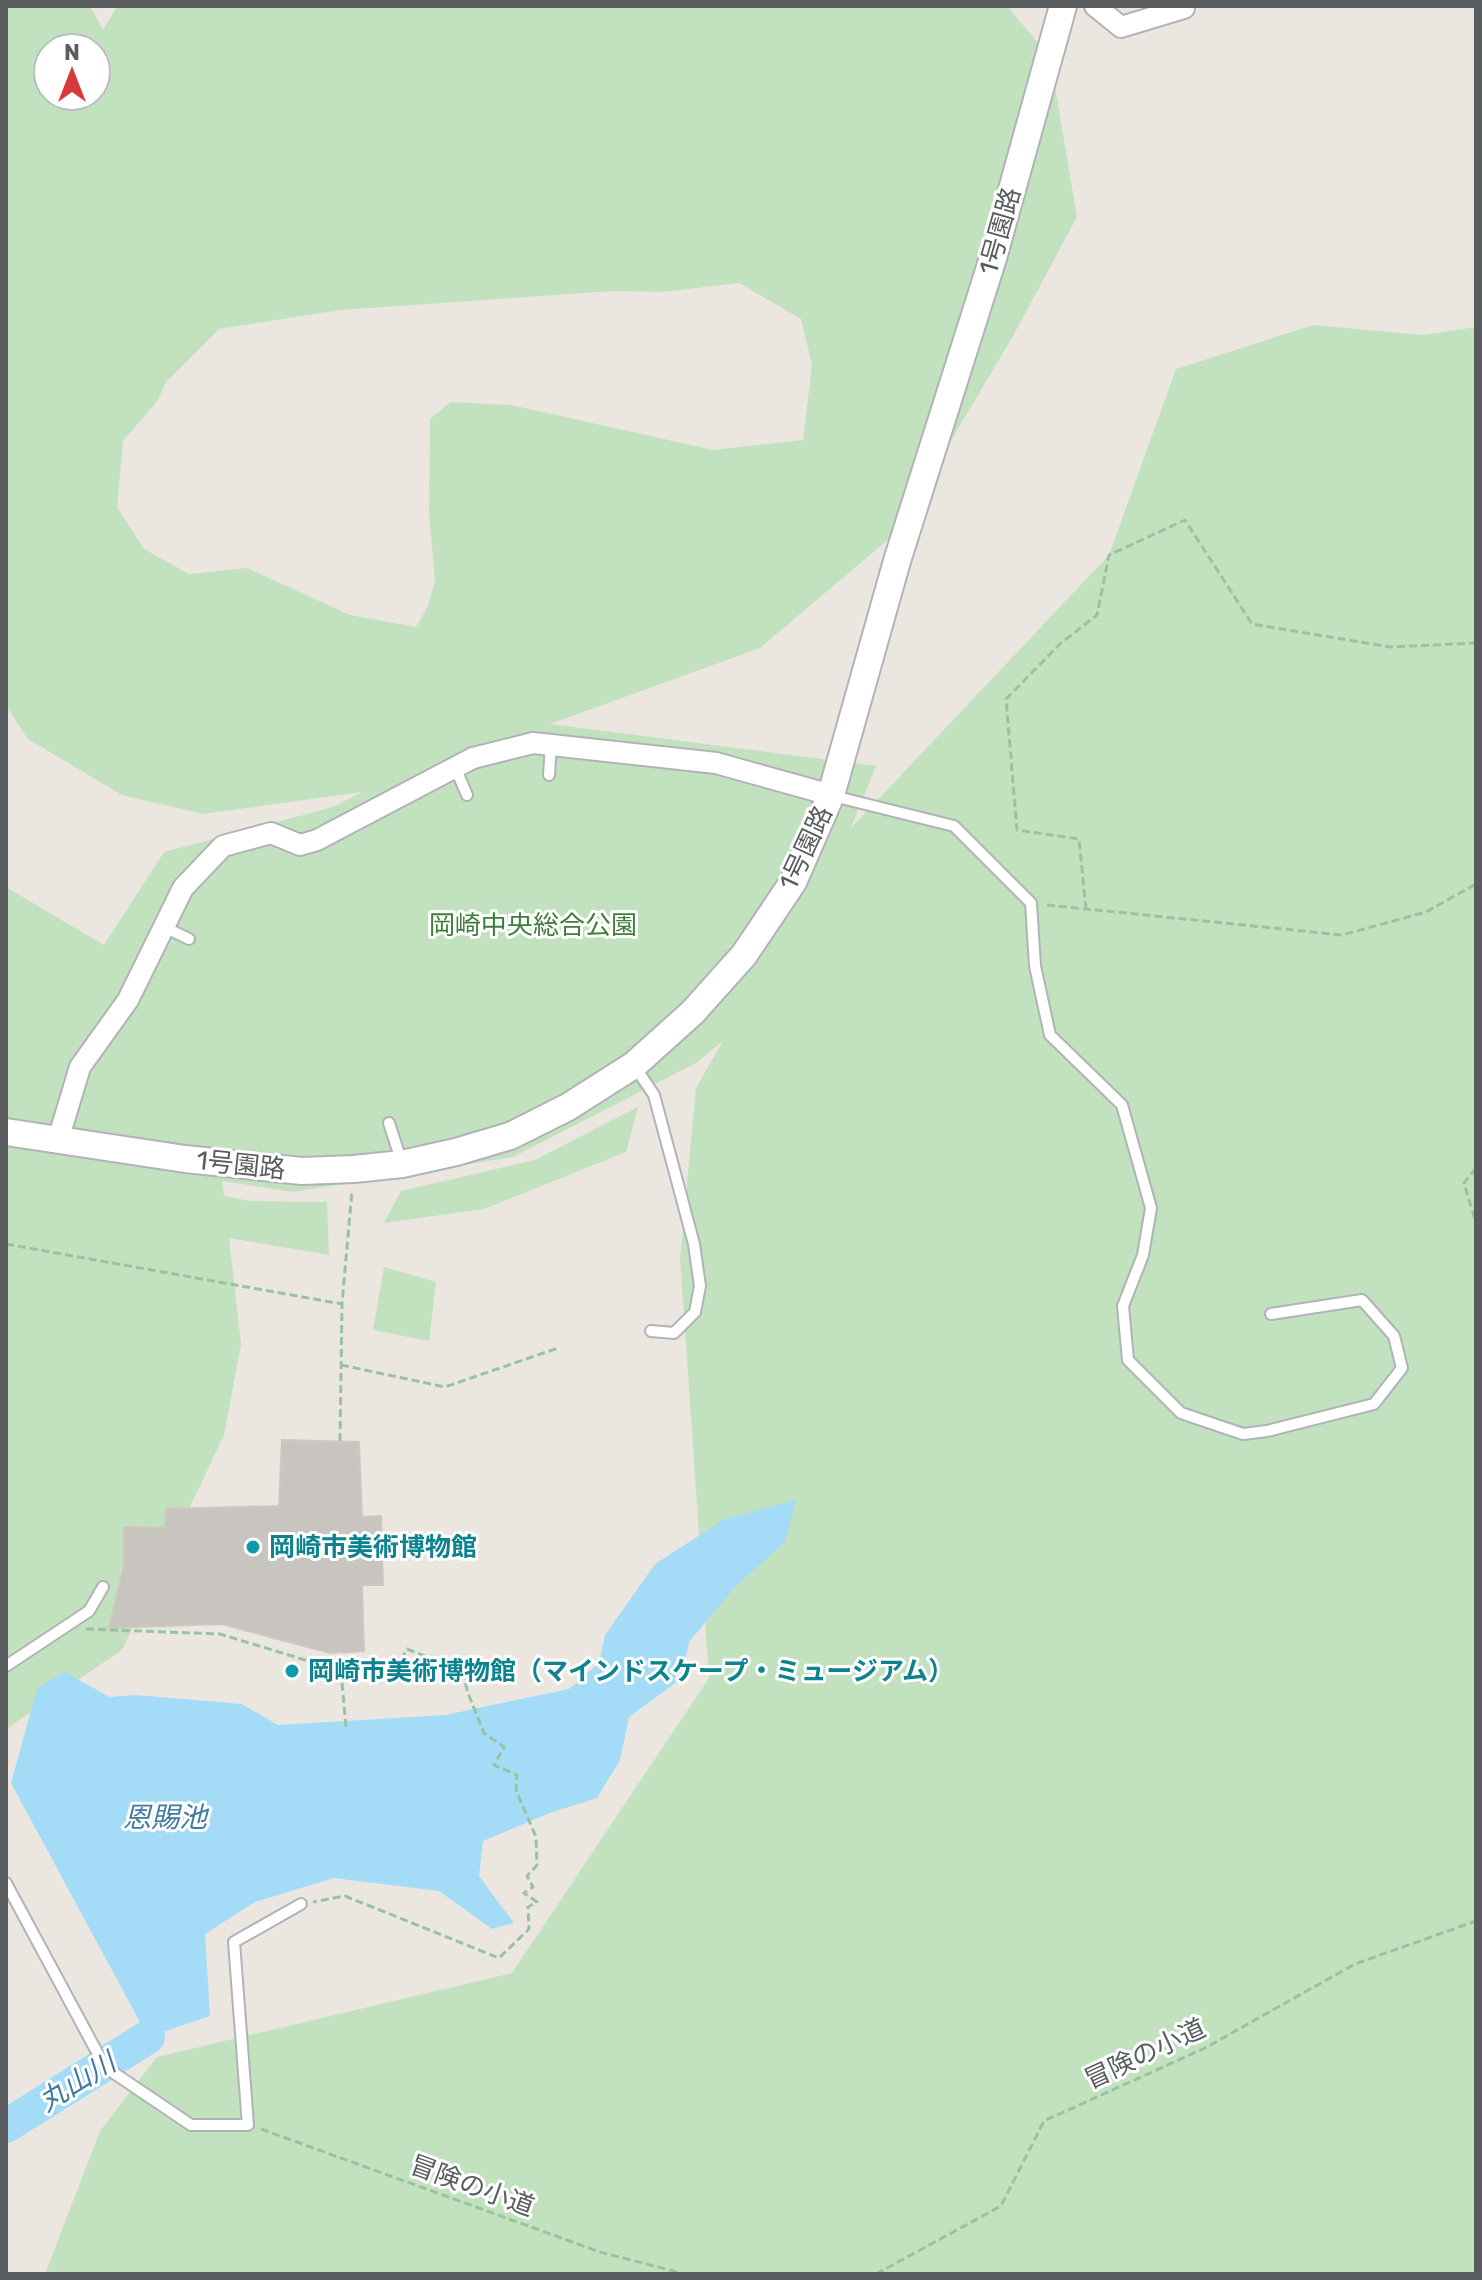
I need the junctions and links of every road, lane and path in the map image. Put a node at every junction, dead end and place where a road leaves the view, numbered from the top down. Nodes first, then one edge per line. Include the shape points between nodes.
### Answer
1 (1063, 6) edge
2 (1095, 6) edge
3 (1184, 6) edge
4 (1476, 643) edge
5 (551, 745) junction
6 (455, 767) junction
7 (549, 775) dead end
8 (467, 795) dead end
9 (831, 795) junction
10 (1476, 884) edge
11 (1031, 903) junction
12 (1086, 909) junction
13 (162, 926) junction
14 (189, 939) dead end
15 (634, 1065) junction
16 (389, 1123) dead end
17 (6, 1132) edge
18 (58, 1140) junction
19 (402, 1164) junction
20 (1476, 1168) edge
21 (354, 1169) junction
22 (1476, 1223) edge
23 (6, 1244) edge
24 (342, 1304) junction
25 (1271, 1314) dead end
26 (651, 1331) dead end
27 (558, 1348) dead end
28 (341, 1365) junction
29 (340, 1441) dead end
30 (103, 1587) dead end
31 (62, 1629) junction
32 (6, 1666) edge
33 (341, 1671) junction
34 (346, 1727) dead end
35 (6, 1883) edge
36 (301, 1904) joint
37 (1476, 1921) edge
38 (248, 2125) junction
39 (685, 2274) edge
40 (876, 2274) edge

1 - 9 street, 1号園路
2 - 3 street via 1121,27
4 - 12 path via 1390,647 1252,624 1185,520 1109,555 1097,615 1006,699 1017,830 1079,839
5 - 6 street via 533,743
5 - 7 lane
5 - 9 street via 716,763
6 - 8 lane
6 - 13 street via 317,840 300,845 271,833 223,846 183,888
9 - 11 lane via 954,826
9 - 15 street, 1号園路 via 793,882 744,955 693,1012
10 - 12 path via 1426,912 1342,935
11 - 12 path
11 - 25 lane via 1035,966 1050,1035 1122,1105 1151,1208 1143,1255 1123,1306 1128,1360 1181,1413 1243,1434 1374,1404 1402,1368 1394,1336 1362,1300
13 - 14 lane
13 - 18 street via 128,1000 80,1067
15 - 19 street, 1号園路 via 510,1136
15 - 26 lane via 654,1095 694,1244 700,1286 695,1312 674,1333
16 - 19 lane
17 - 18 street, 1号園路
18 - 21 street, 1号園路 via 258,1167
19 - 21 street, 1号園路
20 - 22 path via 1464,1183
21 - 24 path
23 - 24 path
24 - 28 path
27 - 28 path via 445,1387
28 - 29 path
30 - 31 lane via 89,1611
31 - 32 lane
31 - 33 path via 220,1634
33 - 34 path
33 - 36 path via 399,1664 407,1649 462,1671 484,1733 504,1747 494,1765 517,1775 516,1790 536,1837 537,1865 527,1876 533,1887 524,1893 537,1902 528,1907 529,1929 499,1958 345,1896
35 - 38 lane via 105,2067 191,2125
36 - 38 lane via 234,1942
37 - 40 path, 冒険の小道 via 1355,1964 1205,2048 1044,2121 1001,2206
38 - 39 path, 冒険の小道 via 600,2252

